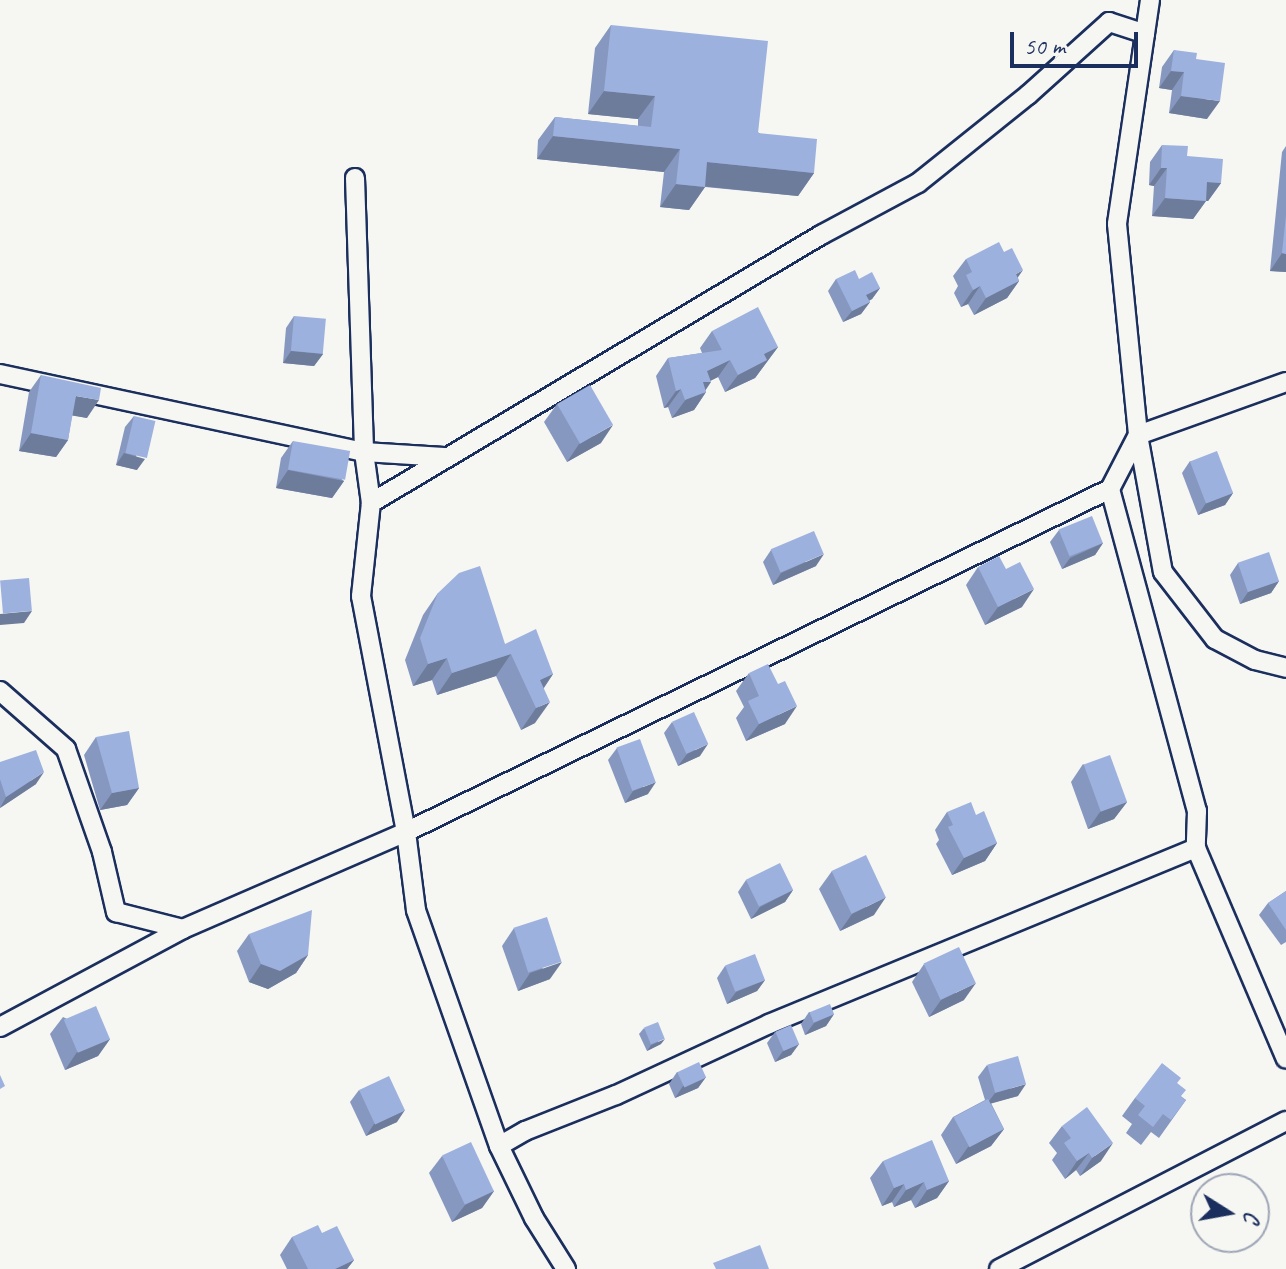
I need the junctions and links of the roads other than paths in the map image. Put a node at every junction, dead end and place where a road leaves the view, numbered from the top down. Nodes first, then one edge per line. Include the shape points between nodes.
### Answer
1 (1150, 0) edge
2 (1145, 34) junction
3 (355, 178) dead end
4 (0, 374) edge
5 (1286, 382) edge
6 (1138, 435) junction
7 (364, 452) junction
8 (444, 457) junction
9 (1110, 489) junction
10 (371, 503) junction
11 (1286, 668) edge
12 (0, 691) edge
13 (406, 832) junction
14 (1196, 848) junction
15 (183, 929) junction
16 (0, 1027) edge
17 (1286, 1059) edge
18 (1286, 1121) edge
19 (499, 1146) junction
20 (566, 1269) edge
21 (999, 1269) edge

1 - 2 street
2 - 6 street via 1117,224
2 - 8 street via 1109,22 918,183
3 - 7 street
4 - 7 street
5 - 6 street
6 - 9 street
6 - 11 street via 1163,572 1215,639 1255,660
7 - 8 street
7 - 10 street
8 - 10 street
9 - 13 street
9 - 14 street via 1197,811
10 - 13 street via 361,596
12 - 15 street via 66,749 102,852 116,912
13 - 15 street
13 - 19 street via 416,910
14 - 17 street
14 - 19 street via 769,1024
15 - 16 street
18 - 21 street
19 - 20 street

